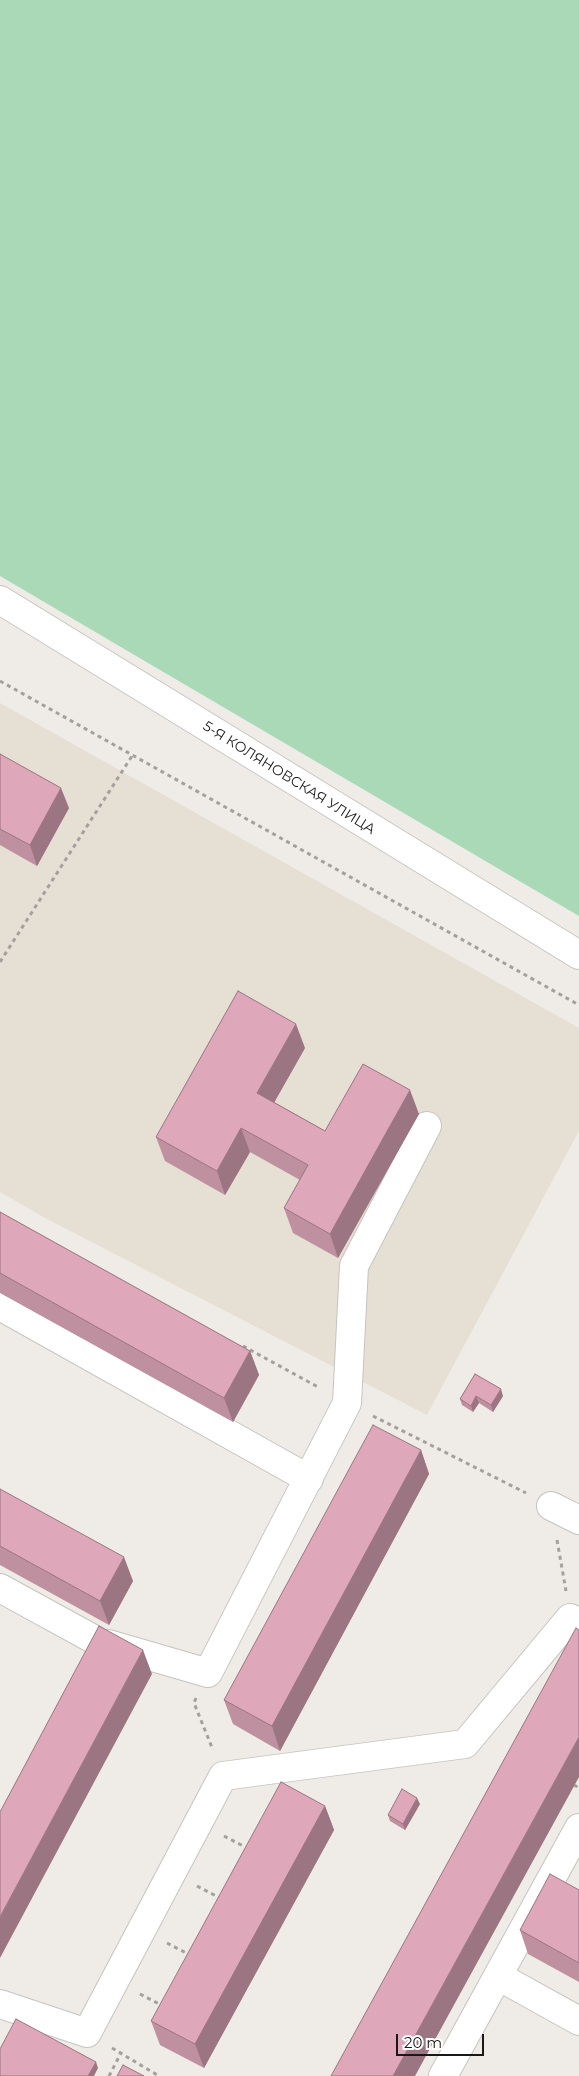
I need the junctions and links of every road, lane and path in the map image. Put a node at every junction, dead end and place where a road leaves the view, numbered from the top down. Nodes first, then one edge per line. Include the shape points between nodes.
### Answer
1 (0, 600) edge
2 (0, 681) edge
3 (132, 756) junction
4 (579, 955) edge
5 (0, 962) edge
6 (579, 1005) edge
7 (426, 1126) dead end
8 (0, 1306) edge
9 (234, 1342) edge
10 (347, 1403) junction
11 (310, 1479) junction
12 (551, 1506) junction
13 (579, 1520) edge
14 (0, 1588) edge
15 (575, 1620) edge
16 (95, 1640) junction
17 (82, 1665) edge
18 (208, 1673) junction
19 (223, 1776) junction
20 (574, 1785) dead end
21 (579, 1788) edge
22 (199, 1823) junction
23 (579, 1828) edge
24 (254, 1852) edge
25 (172, 1873) junction
26 (227, 1902) edge
27 (142, 1929) junction
28 (196, 1959) edge
29 (498, 1976) junction
30 (115, 1981) junction
31 (0, 2004) edge
32 (168, 2009) edge
33 (579, 2021) edge
34 (87, 2033) junction
35 (121, 2053) junction
36 (109, 2076) edge
37 (159, 2076) edge
38 (443, 2076) edge

1 - 4 street, 5-Я КОЛЯНОВСКАЯ УЛИЦА
2 - 3 path
3 - 5 path
3 - 6 path
7 - 10 street via 354,1266
8 - 11 street
9 - 10 path
10 - 11 street
10 - 12 path
11 - 18 street
12 - 13 street
12 - 15 path
14 - 16 street
15 - 19 street via 465,1744
16 - 17 street
16 - 18 street
18 - 19 path via 194,1703
19 - 22 street
20 - 21 path
22 - 24 path
22 - 25 street
23 - 29 street
25 - 26 path
25 - 27 street
27 - 28 path
27 - 30 street
29 - 33 street
29 - 38 street
30 - 32 path
30 - 34 street
31 - 34 street
34 - 35 path
35 - 36 path
35 - 37 path

